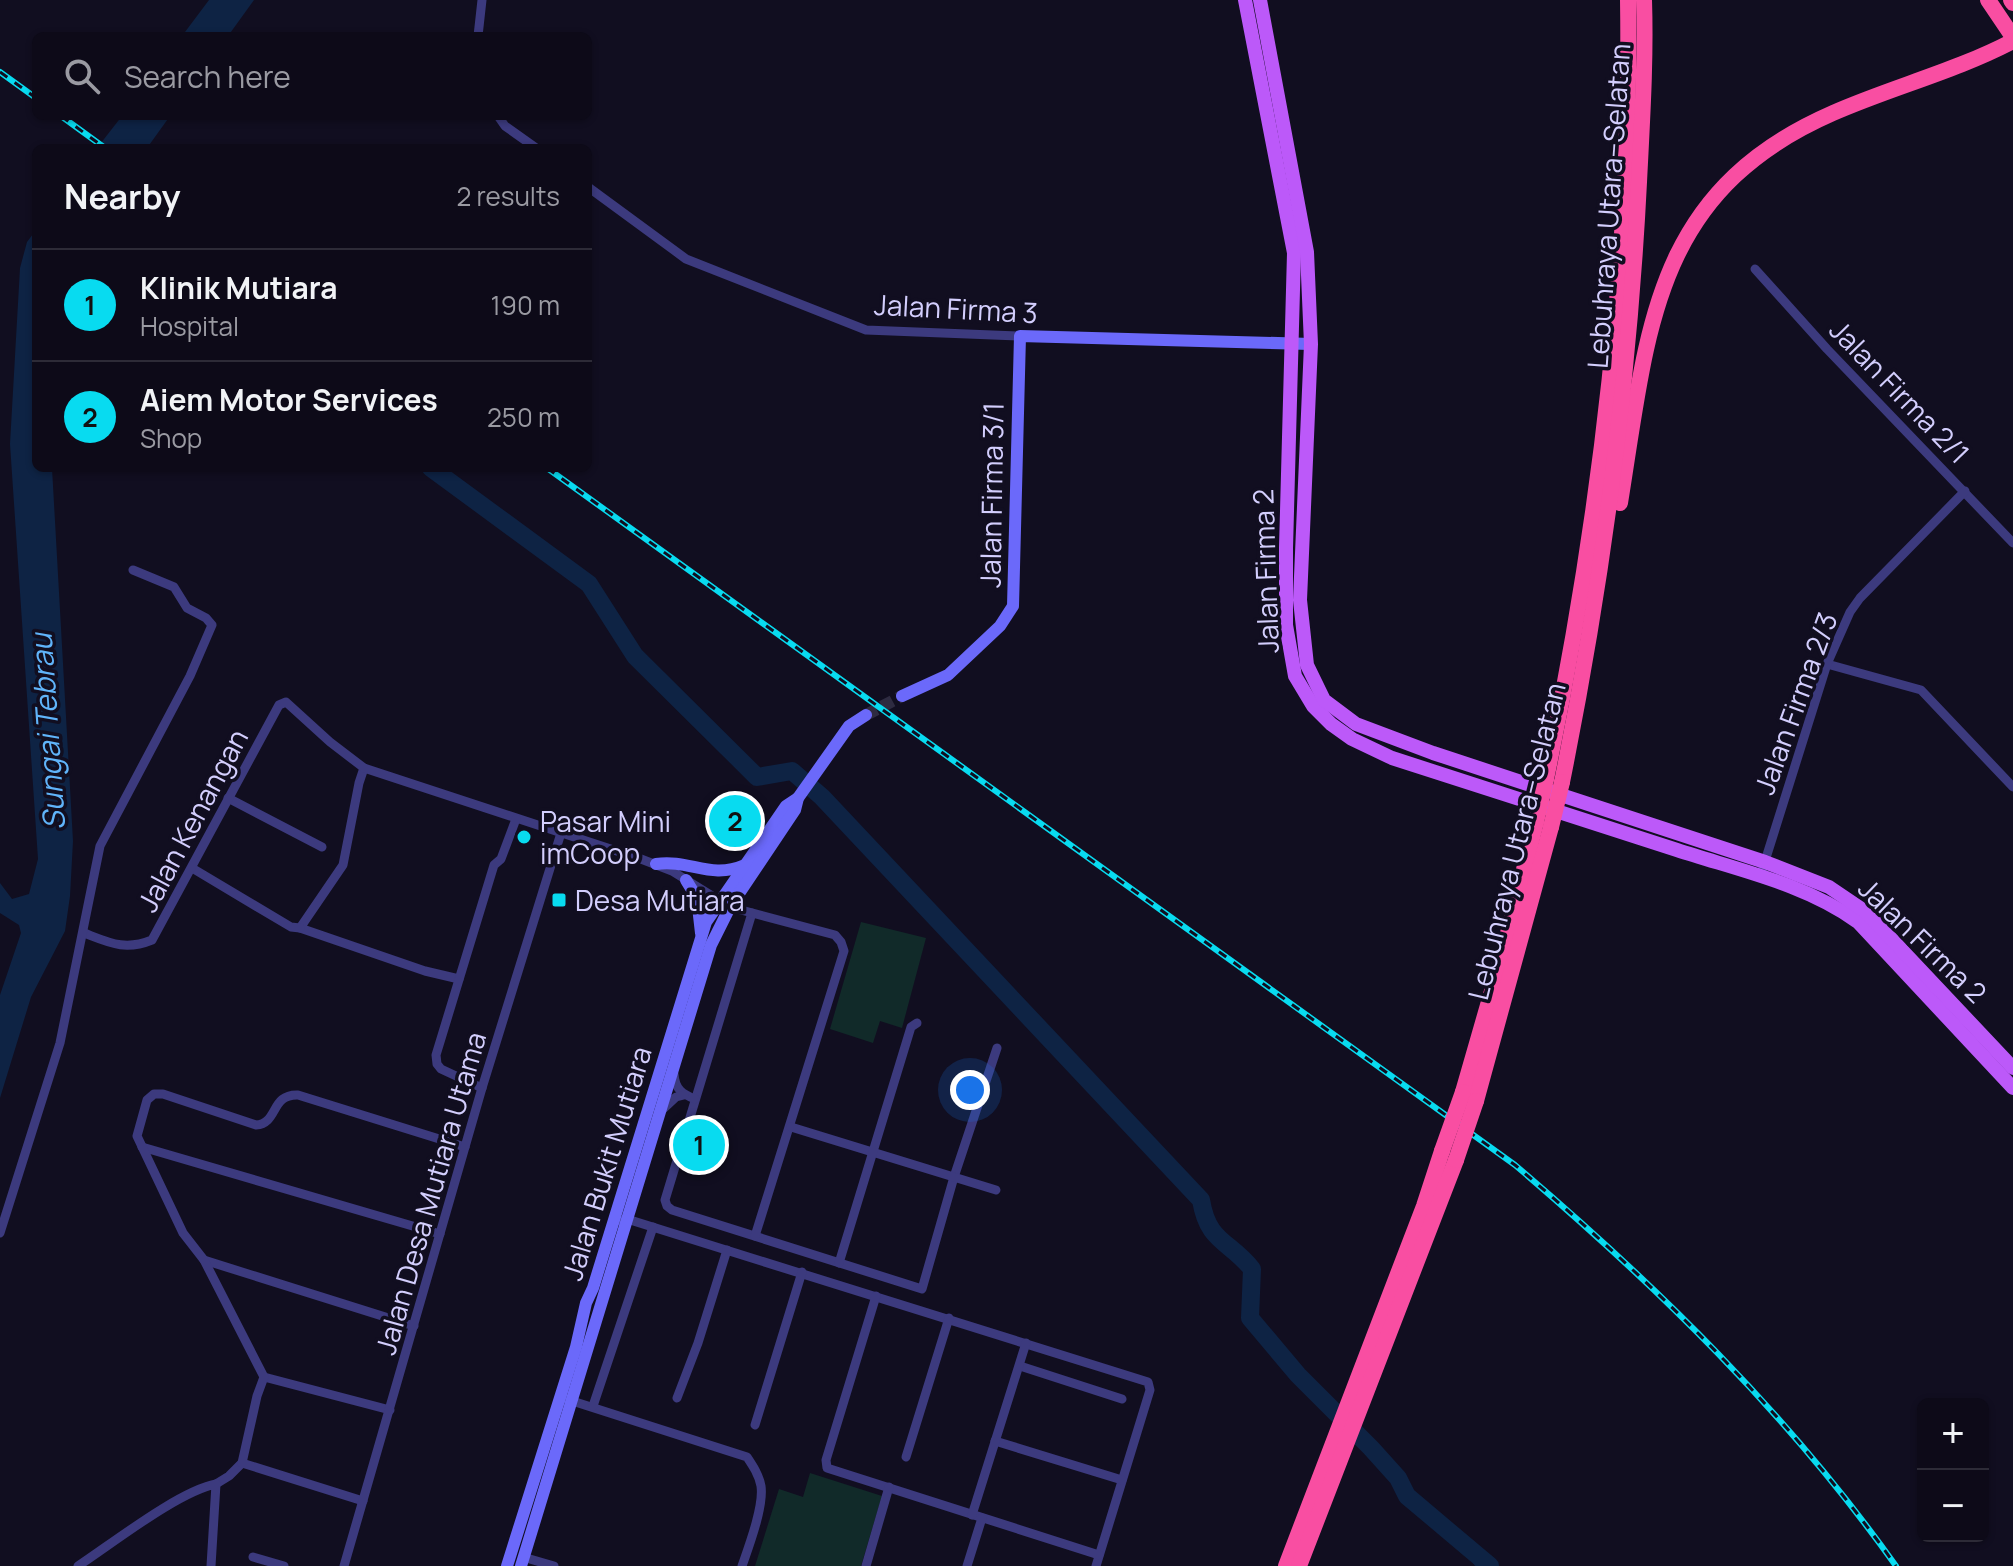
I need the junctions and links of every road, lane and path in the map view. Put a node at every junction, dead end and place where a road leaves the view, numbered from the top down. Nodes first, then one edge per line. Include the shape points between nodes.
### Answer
1 (482, 0) edge
2 (1245, 0) edge
3 (1260, 0) edge
4 (1628, 0) edge
5 (1644, 0) edge
6 (1988, 0) edge
7 (478, 32) edge
8 (2013, 39) edge
9 (501, 120) edge
10 (530, 144) edge
11 (592, 190) edge
12 (1755, 269) dead end
13 (1020, 336) junction
14 (1292, 344) junction
15 (1311, 344) junction
16 (1965, 491) junction
17 (2013, 543) edge
18 (133, 570) dead end
19 (1592, 614) junction
20 (1827, 664) junction
21 (902, 696) tunnel mouth
22 (866, 715) tunnel mouth
23 (364, 768) junction
24 (1554, 780) junction
25 (2013, 787) edge
26 (228, 798) junction
27 (798, 798) junction
28 (516, 819) junction
29 (561, 833) junction
30 (322, 847) dead end
31 (656, 864) junction
32 (745, 865) junction
33 (192, 868) junction
34 (1763, 870) junction
35 (686, 880) junction
36 (726, 904) junction
37 (752, 913) junction
38 (300, 928) junction
39 (84, 933) junction
40 (701, 936) junction
41 (459, 979) junction
42 (917, 1023) dead end
43 (997, 1048) dead end
44 (674, 1064) junction
45 (2013, 1068) edge
46 (482, 1088) junction
47 (2013, 1088) edge
48 (684, 1095) junction
49 (695, 1099) junction
50 (658, 1114) junction
51 (791, 1127) junction
52 (142, 1147) junction
53 (465, 1147) junction
54 (874, 1152) junction
55 (954, 1177) junction
56 (622, 1189) junction
57 (996, 1190) dead end
58 (627, 1219) junction
59 (653, 1227) junction
60 (0, 1233) edge
61 (440, 1234) junction
62 (755, 1236) junction
63 (607, 1240) junction
64 (727, 1250) junction
65 (204, 1260) junction
66 (839, 1263) junction
67 (802, 1272) junction
68 (876, 1296) junction
69 (949, 1318) junction
70 (414, 1326) junction
71 (1026, 1343) junction
72 (1020, 1366) junction
73 (264, 1377) junction
74 (677, 1398) dead end
75 (566, 1399) junction
76 (1122, 1399) dead end
77 (593, 1406) junction
78 (390, 1410) junction
79 (755, 1425) dead end
80 (995, 1441) junction
81 (1341, 1441) junction
82 (906, 1457) dead end
83 (242, 1463) junction
84 (1122, 1480) junction
85 (216, 1484) junction
86 (889, 1487) junction
87 (363, 1501) junction
88 (977, 1517) junction
89 (1099, 1555) junction
90 (253, 1557) dead end
91 (522, 1562) edge
92 (550, 1565) edge
93 (78, 1566) edge
94 (211, 1566) edge
95 (284, 1566) edge
96 (344, 1566) edge
97 (507, 1566) edge
98 (742, 1566) edge
99 (866, 1566) edge
100 (967, 1566) edge
101 (1096, 1566) edge
102 (1286, 1566) edge
103 (1299, 1566) edge

1 - 7 street
2 - 14 main road, Jalan Firma 2 via 1294,253
3 - 15 main road, Jalan Firma 2 via 1307,252
4 - 24 highway, Lebuhraya Utara–Selatan via 1628,130 1612,356
5 - 19 highway, Lebuhraya Utara–Selatan via 1627,353
6 - 8 highway
8 - 19 highway via 1792,132 1732,176 1694,222 1660,291 1605,594
9 - 10 street
11 - 13 street, Jalan Firma 3 via 686,259 866,330
12 - 16 street, Jalan Firma 2/1
13 - 14 street, Jalan Firma 3
13 - 21 street, Jalan Firma 3/1 via 1013,606 1000,626 948,675
14 - 15 street, Jalan Firma 3
14 - 34 main road, Jalan Firma 2 via 1286,625 1295,676 1313,706 1352,739 1392,758
15 - 34 main road, Jalan Firma 2 via 1300,600 1307,665 1324,700 1356,724
16 - 17 street, Jalan Firma 2/1
16 - 20 street, Jalan Firma 2/3 via 1860,598
18 - 39 street via 174,587 185,605 211,622 211,628 100,846
19 - 24 highway, Lebuhraya Utara–Selatan
20 - 25 street via 1921,690
20 - 34 street, Jalan Firma 2/3
22 - 27 street via 849,726
23 - 26 street, Jalan Kenangan via 286,702 279,705
23 - 28 street
23 - 38 street via 343,865
24 - 81 highway, Lebuhraya Utara–Selatan, bridge via 1503,953 1469,1096
26 - 30 street
26 - 33 street, Jalan Kenangan
27 - 32 street, Jalan Bukit Mutiara via 786,806
27 - 36 street via 795,810
28 - 29 street
28 - 41 street via 494,865
29 - 31 street
29 - 46 street, Jalan Desa Mutiara Utama
31 - 32 street via 719,872
31 - 35 street
32 - 36 street, Jalan Bukit Mutiara
33 - 38 street
33 - 39 street, Jalan Kenangan via 152,940 134,947
34 - 45 main road, Jalan Firma 2 via 1829,887 1866,912
34 - 47 main road, Jalan Firma 2 via 1858,922
35 - 36 street
35 - 40 street via 697,898
36 - 37 street
36 - 40 street, Jalan Bukit Mutiara via 706,922
36 - 44 street, Jalan Bukit Mutiara
37 - 49 street
37 - 51 street via 835,935 844,951
38 - 41 street
39 - 60 street via 60,1043
40 - 56 street, Jalan Bukit Mutiara
41 - 46 street via 437,1064
42 - 54 street via 911,1027
43 - 55 street
44 - 48 street via 675,1082
44 - 50 street, Jalan Bukit Mutiara
46 - 53 street, Jalan Desa Mutiara Utama
48 - 49 street
48 - 50 street
49 - 62 street via 667,1206
50 - 58 street, Jalan Bukit Mutiara
51 - 54 street
51 - 62 street
52 - 53 street via 137,1136 147,1100 163,1094 256,1125 269,1119 280,1100 298,1095
52 - 61 street
52 - 65 street via 183,1233
53 - 61 street, Jalan Desa Mutiara Utama
54 - 55 street
54 - 66 street
55 - 57 street
55 - 66 street via 922,1289
56 - 58 street
56 - 63 street, Jalan Bukit Mutiara
58 - 59 street
58 - 63 street
58 - 75 street, Jalan Bukit Mutiara
59 - 64 street
59 - 77 street
61 - 70 street, Jalan Desa Mutiara Utama
62 - 66 street
63 - 75 street, Jalan Bukit Mutiara via 586,1303
64 - 67 street
64 - 74 street
65 - 70 street
65 - 73 street
67 - 68 street
67 - 79 street
68 - 69 street
68 - 86 street via 826,1460 827,1468
69 - 71 street
69 - 82 street
70 - 78 street, Jalan Desa Mutiara Utama
71 - 72 street
71 - 84 street via 1148,1382
72 - 76 street
72 - 80 street
73 - 78 street
73 - 83 street
75 - 77 street
75 - 91 street, Jalan Bukit Mutiara
75 - 97 street, Jalan Bukit Mutiara
77 - 98 street via 747,1457 762,1489
78 - 87 street, Jalan Desa Mutiara Utama
80 - 84 street
80 - 88 street
81 - 102 highway, Lebuhraya Utara–Selatan
81 - 103 highway, Lebuhraya Utara–Selatan
83 - 85 street
83 - 87 street
84 - 89 street
85 - 93 street via 179,1500
85 - 94 street
86 - 88 street
86 - 99 street
87 - 96 street, Jalan Desa Mutiara Utama
88 - 89 street
88 - 100 street
89 - 101 street
90 - 95 street
91 - 92 street

